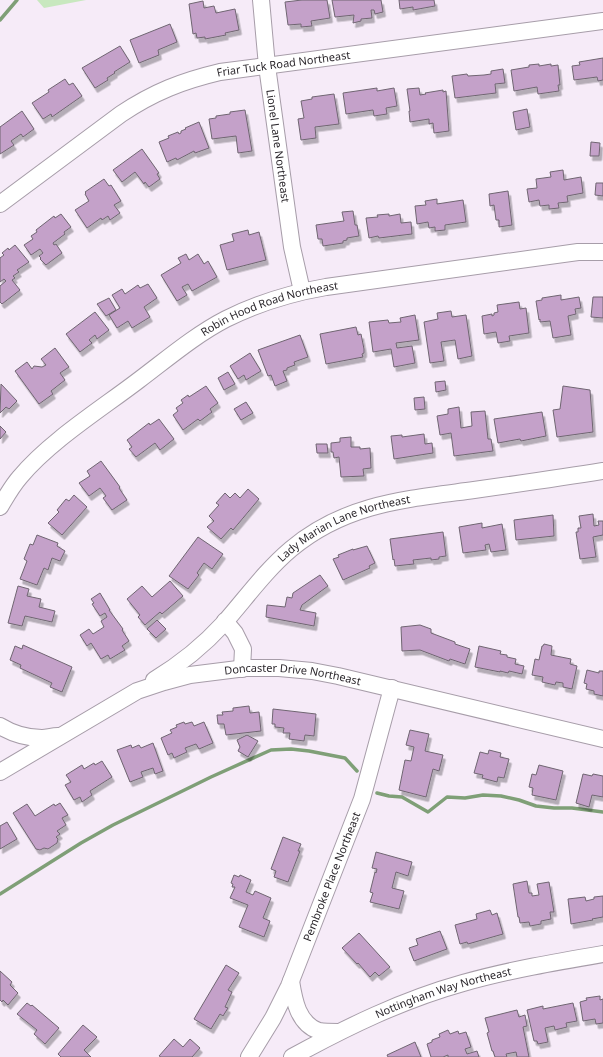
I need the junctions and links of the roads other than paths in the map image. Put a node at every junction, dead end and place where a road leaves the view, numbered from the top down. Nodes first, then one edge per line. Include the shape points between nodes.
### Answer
1 (261, 0) edge
2 (603, 21) edge
3 (267, 66) junction
4 (0, 204) edge
5 (603, 252) edge
6 (302, 291) junction
7 (603, 472) edge
8 (0, 507) edge
9 (225, 621) junction
10 (242, 669) junction
11 (392, 688) junction
12 (137, 691) junction
13 (0, 726) edge
14 (60, 736) junction
15 (603, 739) edge
16 (0, 772) edge
17 (603, 954) edge
18 (291, 981) junction
19 (338, 1032) junction
20 (249, 1057) edge
21 (292, 1057) edge

1 - 3 street, Lionel Lane Northeast
2 - 3 street, Friar Tuck Road Northeast
3 - 4 street, Friar Tuck Road Northeast via 197,77 170,86 142,100
3 - 6 street, Lionel Lane Northeast via 292,247
5 - 6 street, Robin Hood Road Northeast via 578,252
6 - 8 street, Robin Hood Road Northeast via 249,308 201,334 37,459 20,477
7 - 9 street, Lady Marian Lane Northeast via 398,500 361,510 326,525 290,549
9 - 10 street via 243,649
9 - 12 street, Lady Marian Lane Northeast via 183,660
10 - 11 street, Doncaster Drive Northeast via 279,668 312,671
10 - 12 street, Doncaster Drive Northeast via 190,675
11 - 15 street, Doncaster Drive Northeast
11 - 18 street, Pembroke Place Northeast via 362,800
12 - 14 street, Doncaster Drive Northeast
13 - 14 street via 15,734 32,738
14 - 16 street, Doncaster Drive Northeast
17 - 19 street, Nottingham Way Northeast via 503,972 462,983 421,996
18 - 19 street via 294,999 308,1025 320,1031
18 - 20 street, Pembroke Place Northeast via 273,1018
19 - 21 street, Nottingham Way Northeast

